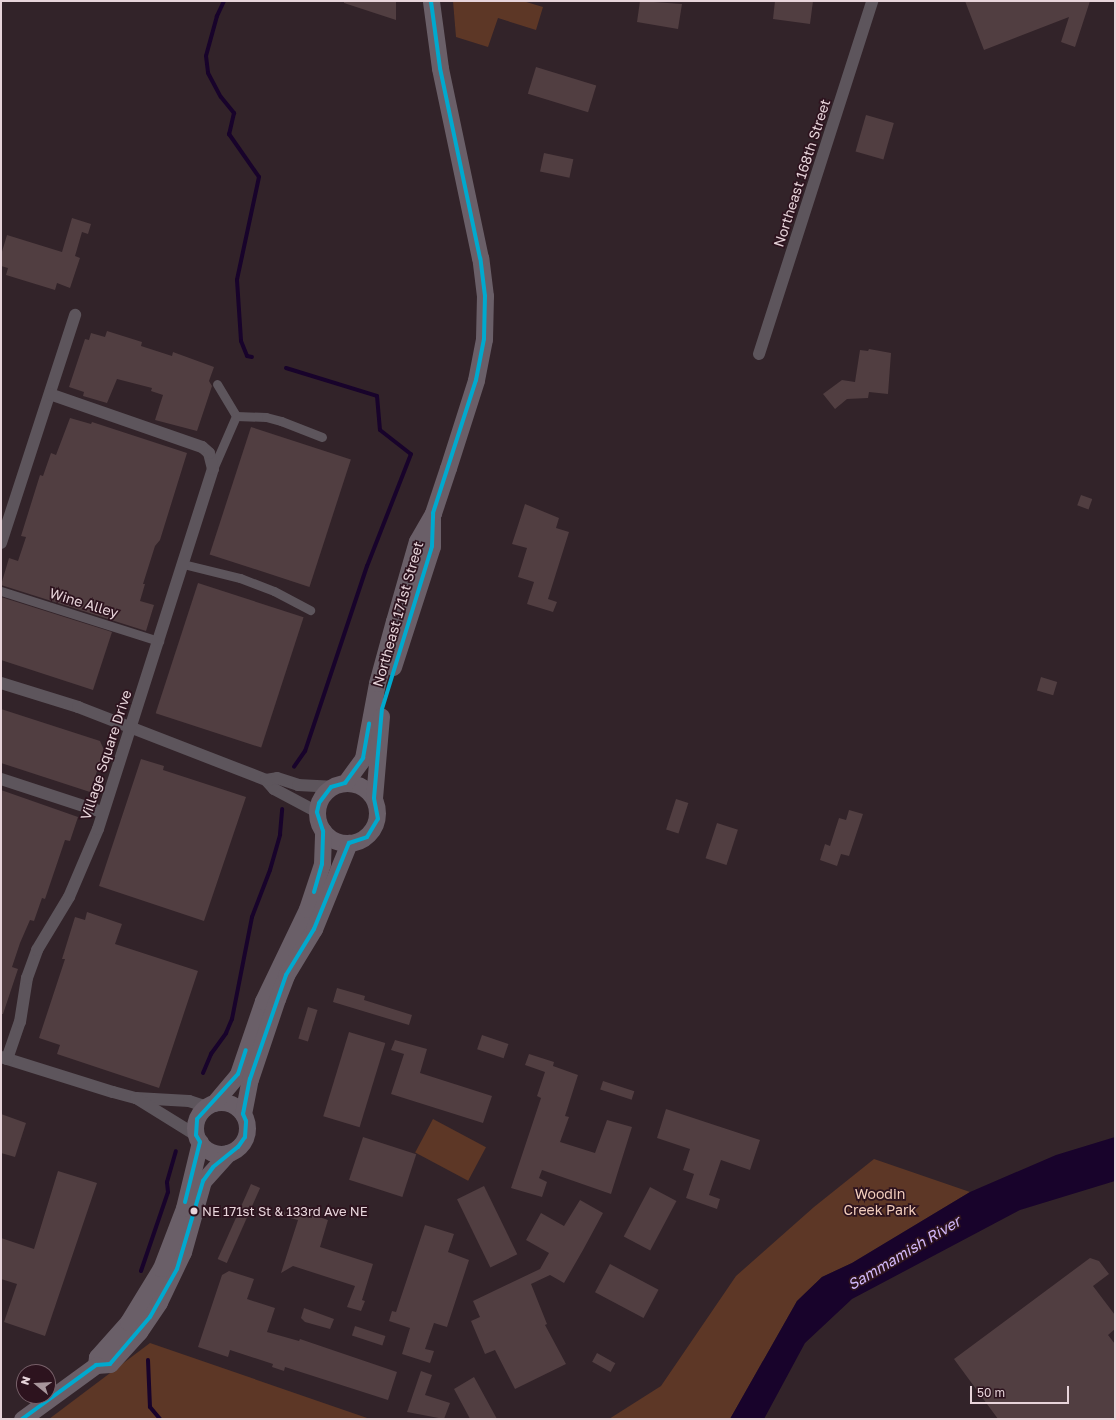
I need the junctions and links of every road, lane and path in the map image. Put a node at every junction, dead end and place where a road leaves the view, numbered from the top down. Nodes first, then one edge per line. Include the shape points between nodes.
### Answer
1 (431, 1) edge
2 (872, 1) edge
3 (75, 315) dead end
4 (759, 354) dead end
5 (217, 384) dead end
6 (50, 394) junction
7 (236, 416) junction
8 (322, 437) dead end
9 (214, 469) junction
10 (433, 513) junction
11 (1, 542) edge
12 (183, 564) junction
13 (1, 591) edge
14 (310, 610) dead end
15 (158, 641) junction
16 (1, 683) edge
17 (130, 726) junction
18 (1, 779) edge
19 (266, 780) junction
20 (338, 785) junction
21 (374, 798) junction
22 (102, 812) junction
23 (317, 812) junction
24 (323, 831) junction
25 (349, 844) junction
26 (4, 1058) edge
27 (136, 1098) junction
28 (210, 1105) junction
29 (243, 1114) junction
30 (198, 1139) junction
31 (228, 1153) junction
32 (96, 1365) junction
33 (22, 1419) edge

1 - 10 main road, Northeast 171st Street via 438,61 478,247 485,296 484,339 476,380
2 - 4 street, Northeast 168th Street
3 - 6 street
5 - 7 street
6 - 9 street via 191,442 209,453
6 - 11 street
7 - 8 street via 281,420
7 - 9 street
9 - 12 street, Village Square Drive
10 - 20 main road, Northeast 171st Street via 417,541 394,620 377,683 363,758
10 - 21 main road, Northeast 171st Street via 432,546 382,709
12 - 14 street via 240,578 274,591
12 - 15 street, Village Square Drive
13 - 15 street, Wine Alley
15 - 17 street, Village Square Drive
16 - 17 street
17 - 19 street
17 - 22 street, Village Square Drive
18 - 22 street
19 - 20 street via 277,778 298,785
19 - 23 street via 274,789
20 - 21 main road via 360,785
20 - 23 main road via 323,794
21 - 25 main road via 378,808 374,829 367,836
22 - 26 street, Village Square Drive via 70,897 37,950 27,978 20,1022
23 - 24 main road
24 - 25 main road via 339,842
24 - 28 main road via 322,864 313,894 263,1001 242,1066
25 - 29 main road via 314,929 286,975 250,1079
26 - 27 street
27 - 28 street via 189,1101
27 - 30 street
28 - 29 main road via 230,1104
28 - 30 main road via 197,1119
29 - 31 main road via 246,1121 245,1137 238,1147
30 - 31 main road via 212,1152
30 - 32 main road via 184,1208 160,1268 128,1322 97,1357
31 - 32 main road via 203,1181 183,1252 159,1302 139,1332 110,1364
32 - 33 main road

